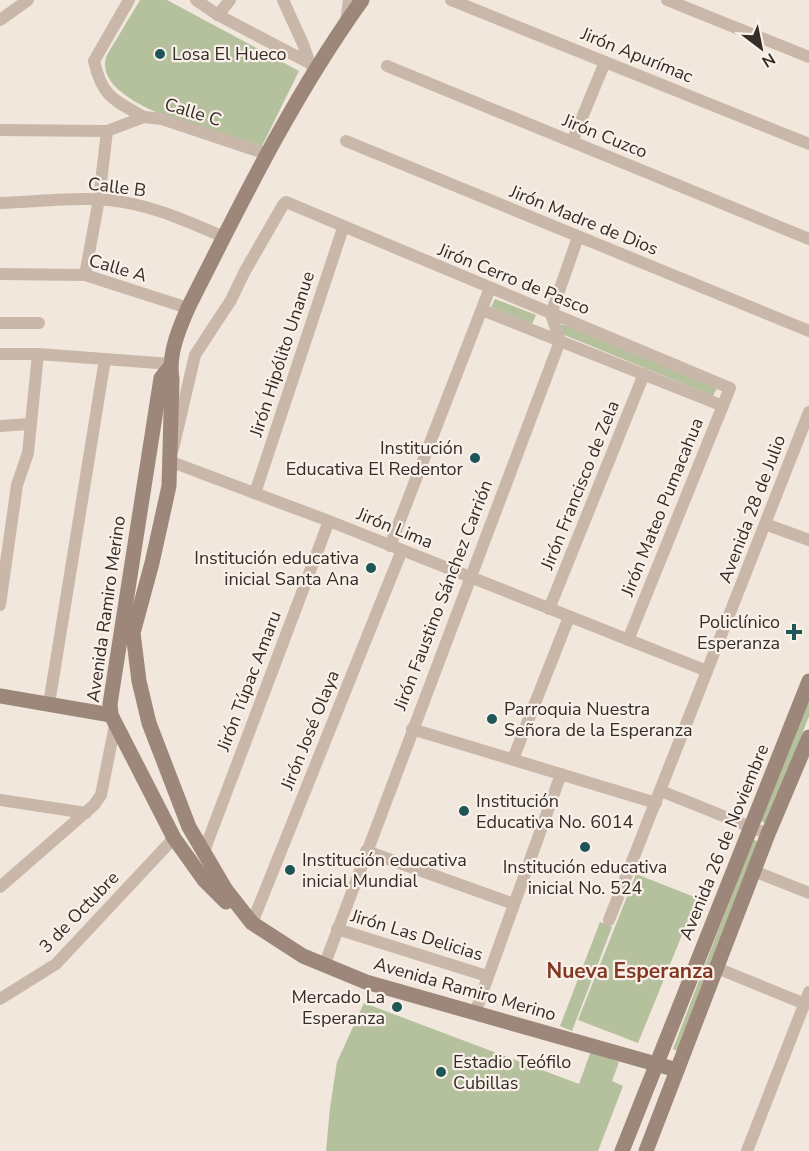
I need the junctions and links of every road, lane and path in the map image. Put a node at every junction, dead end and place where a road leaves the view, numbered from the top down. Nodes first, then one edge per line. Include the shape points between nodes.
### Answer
1 (28, 0) edge
2 (129, 0) edge
3 (195, 0) edge
4 (230, 0) edge
5 (283, 0) edge
6 (349, 0) edge
7 (362, 0) edge
8 (451, 0) edge
9 (667, 0) edge
10 (218, 15) junction
11 (0, 20) edge
12 (346, 22) junction
13 (809, 57) edge
14 (605, 62) junction
15 (313, 66) junction
16 (387, 66) dead end
17 (144, 117) junction
18 (0, 130) edge
19 (107, 131) junction
20 (346, 141) dead end
21 (572, 142) junction
22 (809, 144) edge
23 (267, 154) junction
24 (99, 199) junction
25 (0, 203) edge
26 (343, 228) junction
27 (224, 237) junction
28 (578, 237) junction
29 (809, 239) edge
30 (0, 274) edge
31 (85, 275) junction
32 (490, 288) junction
33 (188, 308) junction
34 (482, 310) junction
35 (552, 314) junction
36 (0, 322) edge
37 (39, 323) dead end
38 (809, 332) edge
39 (560, 341) junction
40 (0, 354) edge
41 (38, 354) junction
42 (105, 359) junction
43 (170, 365) junction
44 (644, 374) junction
45 (730, 388) joint
46 (723, 406) junction
47 (809, 412) edge
48 (29, 424) junction
49 (0, 426) edge
50 (169, 459) junction
51 (255, 493) junction
52 (329, 522) junction
53 (765, 524) junction
54 (809, 540) edge
55 (396, 548) junction
56 (469, 577) junction
57 (0, 605) edge
58 (549, 609) junction
59 (569, 617) junction
60 (628, 640) junction
61 (707, 671) junction
62 (809, 681) edge
63 (0, 696) edge
64 (49, 704) junction
65 (113, 720) junction
66 (412, 729) junction
67 (808, 740) edge
68 (513, 759) junction
69 (561, 774) junction
70 (661, 790) junction
71 (0, 800) edge
72 (656, 803) junction
73 (87, 813) junction
74 (751, 827) junction
75 (768, 834) junction
76 (174, 838) junction
77 (366, 851) junction
78 (203, 854) junction
79 (754, 871) junction
80 (0, 887) edge
81 (809, 893) edge
82 (514, 904) junction
83 (609, 920) dead end
84 (252, 923) junction
85 (336, 929) junction
86 (324, 966) junction
87 (717, 968) junction
88 (487, 976) junction
89 (807, 998) edge
90 (0, 999) edge
91 (475, 1012) junction
92 (656, 1064) junction
93 (677, 1070) junction
94 (622, 1151) edge
95 (646, 1151) edge
96 (747, 1151) edge

1 - 11 street
2 - 17 street via 94,61 104,91
3 - 10 street
4 - 10 street
5 - 15 street
6 - 12 street
7 - 12 street, Avenida Ramiro Merino
8 - 14 street, Jirón Apurímac
9 - 13 street
10 - 15 street
12 - 15 street, Avenida Ramiro Merino
14 - 21 street
14 - 22 street, Jirón Apurímac
15 - 23 street, Avenida Ramiro Merino
16 - 21 street, Jirón Cuzco
17 - 19 street, Calle C
17 - 23 street, Calle C via 162,119
18 - 19 street, Calle C
19 - 24 street
20 - 28 street, Jirón Madre de Dios
21 - 29 street, Jirón Cuzco
23 - 27 street, Avenida Ramiro Merino
24 - 25 street, Calle B
24 - 27 street, Calle B via 177,216
24 - 31 street
26 - 32 street, Jirón Cerro de Pasco
26 - 50 street, Jirón Cerro de Pasco via 285,203 195,355
26 - 51 street, Jirón Hipólito Unanue
27 - 33 street, Avenida Ramiro Merino
28 - 35 street
28 - 38 street, Jirón Madre de Dios
30 - 31 street, Calle A
31 - 33 street, Calle A
32 - 34 street, Jirón José Olaya
32 - 35 street, Jirón Cerro de Pasco
33 - 43 street, Avenida Ramiro Merino
34 - 39 street
34 - 55 street, Jirón José Olaya
35 - 39 street
35 - 45 street, Jirón Cerro de Pasco
36 - 37 street
39 - 44 street
39 - 56 street, Jirón Faustino Sánchez Carrión
40 - 41 street
41 - 42 street
41 - 48 street
42 - 43 street
42 - 64 street
43 - 50 street, Avenida Ramiro Merino
43 - 65 street, Avenida Ramiro Merino via 161,378 110,704
44 - 46 street
44 - 58 street, Jirón Francisco de Zela
45 - 46 street, Jirón Mateo Pumacahua
46 - 60 street, Jirón Mateo Pumacahua
47 - 53 street, Avenida 28 de Julio
48 - 49 street
48 - 57 street via 28,453 17,485
50 - 51 street, Jirón Lima
50 - 78 street, Avenida Ramiro Merino via 169,486 133,638 149,723
51 - 52 street, Jirón Lima
52 - 55 street, Jirón Lima
52 - 78 street, Jirón Túpac Amaru
53 - 54 street
53 - 61 street, Avenida 28 de Julio
55 - 56 street, Jirón Lima
55 - 84 street, Jirón José Olaya
56 - 58 street, Jirón Lima
56 - 66 street, Jirón Faustino Sánchez Carrión
58 - 59 street, Jirón Lima
59 - 60 street, Jirón Lima
59 - 68 street
60 - 61 street, Jirón Lima
61 - 70 street, Avenida 28 de Julio
62 - 74 street, Avenida 26 de Noviembre
63 - 64 street
64 - 65 street
65 - 73 street via 100,795
65 - 76 street, Avenida Ramiro Merino
66 - 68 street
66 - 77 street, Jirón Faustino Sánchez Carrión
67 - 75 street
68 - 69 street
69 - 72 street
69 - 82 street
70 - 72 street, Avenida 28 de Julio
70 - 74 street
71 - 73 street
72 - 83 street, Avenida 28 de Julio
73 - 80 street
74 - 75 street
74 - 92 street, Avenida 26 de Noviembre
75 - 79 street
76 - 84 street, Avenida Ramiro Merino via 204,880
76 - 90 street, 3 de Octubre via 56,963
77 - 82 street
77 - 85 street, Jirón Faustino Sánchez Carrión
78 - 84 street, Avenida Ramiro Merino
79 - 81 street
79 - 87 street
82 - 88 street
84 - 86 street, Avenida Ramiro Merino
85 - 86 street, Jirón Faustino Sánchez Carrión
85 - 88 street, Jirón Las Delicias
86 - 91 street, Avenida Ramiro Merino via 366,982
87 - 89 street
87 - 93 street
88 - 91 street
89 - 96 street
91 - 92 street, Avenida Ramiro Merino
92 - 93 street, Avenida Ramiro Merino
92 - 94 street, Avenida 26 de Noviembre
93 - 95 street

